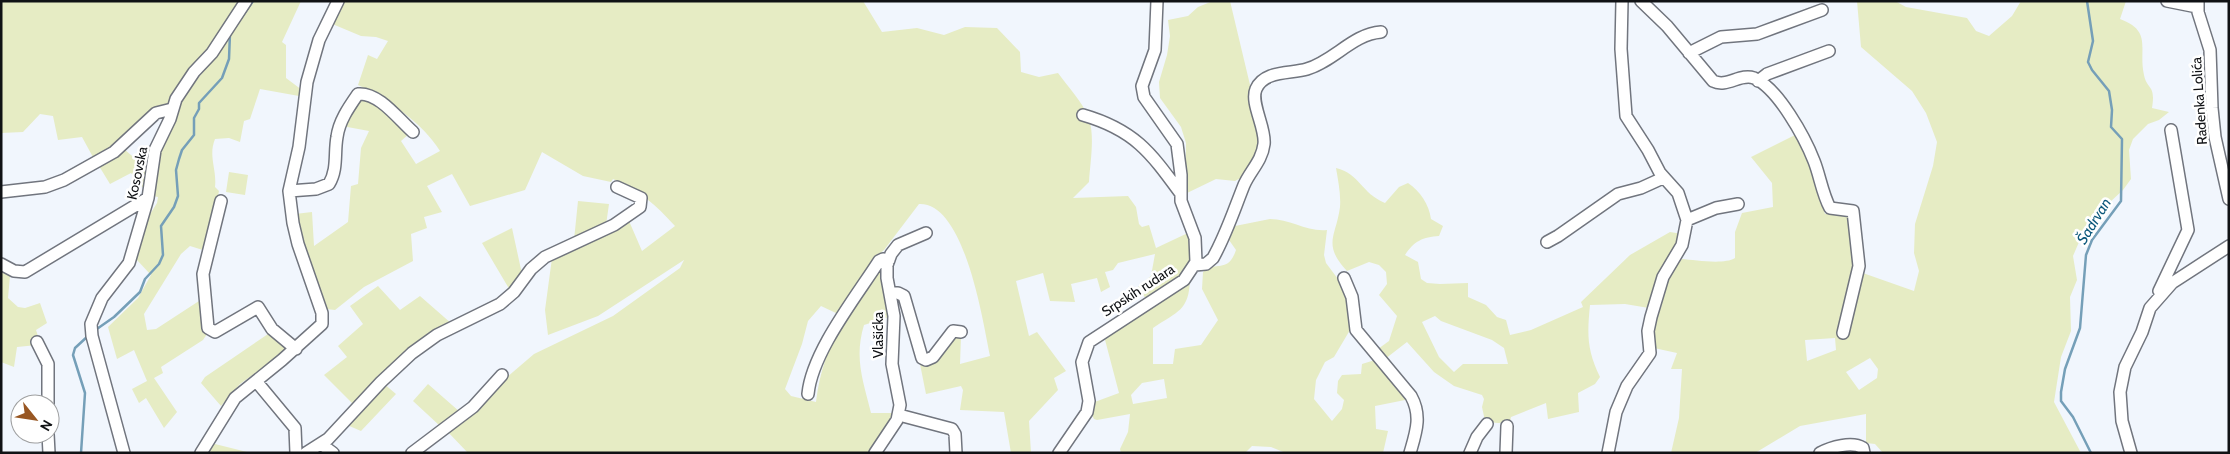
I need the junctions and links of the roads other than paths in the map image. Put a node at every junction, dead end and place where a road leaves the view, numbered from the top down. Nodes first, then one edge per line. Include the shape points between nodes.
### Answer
1 (246, 1) edge
2 (338, 1) edge
3 (1157, 1) edge
4 (1622, 1) edge
5 (1641, 1) edge
6 (2167, 1) edge
7 (2198, 4) edge
8 (1822, 10) dead end
9 (1381, 32) dead end
10 (1829, 51) dead end
11 (1689, 54) junction
12 (1758, 81) junction
13 (172, 109) junction
14 (1084, 115) dead end
15 (2171, 130) dead end
16 (414, 132) dead end
17 (1663, 178) junction
18 (616, 187) dead end
19 (289, 191) junction
20 (1, 192) edge
21 (1181, 194) junction
22 (148, 198) junction
23 (2229, 199) edge
24 (221, 201) dead end
25 (1738, 204) dead end
26 (1687, 220) junction
27 (926, 233) dead end
28 (1547, 242) dead end
29 (2229, 246) edge
30 (889, 260) junction
31 (1, 264) edge
32 (1195, 265) junction
33 (1344, 278) dead end
34 (890, 294) junction
35 (2154, 302) junction
36 (961, 332) dead end
37 (1843, 333) dead end
38 (37, 342) dead end
39 (296, 349) junction
40 (502, 375) dead end
41 (256, 381) junction
42 (48, 394) edge
43 (808, 394) dead end
44 (899, 415) junction
45 (1487, 424) dead end
46 (1507, 426) dead end
47 (321, 444) junction
48 (124, 453) edge
49 (201, 453) edge
50 (296, 453) edge
51 (306, 453) edge
52 (332, 453) edge
53 (412, 453) edge
54 (875, 453) edge
55 (956, 453) edge
56 (1059, 453) edge
57 (1410, 453) edge
58 (1470, 453) edge
59 (1506, 453) edge
60 (1608, 453) edge
61 (1820, 453) edge
62 (1864, 453) edge
63 (2131, 453) edge

1 - 13 street via 212,53 180,91
2 - 19 street via 311,67
3 - 21 street, Srpskih rudara via 1154,50 1142,86 1144,97 1176,144
4 - 17 street via 1626,116
5 - 11 street
6 - 7 street
7 - 23 street, Radenka Lolića via 2210,50 2215,137
8 - 11 street via 1757,34 1721,37
9 - 32 street via 1364,36 1316,65 1277,74 1258,86 1254,95 1264,135 1261,156 1246,180 1240,202 1213,258 1206,264
10 - 12 street via 1768,74
11 - 12 street via 1716,82 1742,77
12 - 37 street via 1781,103 1807,144 1830,208 1853,211 1859,266
13 - 20 street, Kosovska via 156,113 114,152 64,180 45,187
13 - 22 street, Kosovska via 152,161
14 - 21 street via 1125,132 1150,152
15 - 35 street via 2188,230
16 - 19 street via 370,95 358,94 340,123 335,168 328,184 316,189
17 - 26 street via 1678,193
17 - 28 street via 1618,194
18 - 47 street via 641,198 640,207 614,225 545,257 500,304 437,335 412,353
19 - 39 street via 298,244 323,319 320,327
21 - 32 street, Srpskih rudara via 1182,209 1196,243
22 - 31 street via 25,272 20,273
22 - 48 street, Kosovska via 128,266 102,298 92,320 91,333
24 - 39 street via 203,274 208,328 215,332 258,307 272,329
25 - 26 street via 1716,208
26 - 60 street via 1682,245 1663,277 1651,317 1648,331 1650,353 1628,386 1616,412
27 - 30 street via 898,245
29 - 35 street via 2172,283
30 - 34 street, Vlašićka via 886,271
30 - 43 street via 883,258 879,261 839,324 815,366
32 - 56 street, Srpskih rudara via 1184,280 1089,342 1082,362 1088,412
33 - 57 street via 1352,297 1356,330 1416,405 1418,422
34 - 36 street via 904,296 922,358 933,357 953,331
34 - 44 street, Vlašićka via 894,316 892,357 900,400
35 - 63 street via 2125,367 2120,392 2122,421
38 - 42 street via 48,364
39 - 41 street
40 - 53 street via 473,407
41 - 49 street via 235,398
41 - 50 street via 295,428
44 - 54 street
44 - 55 street via 952,429
45 - 58 street
46 - 59 street
47 - 51 street
47 - 52 street
61 - 62 street via 1833,447 1858,446

